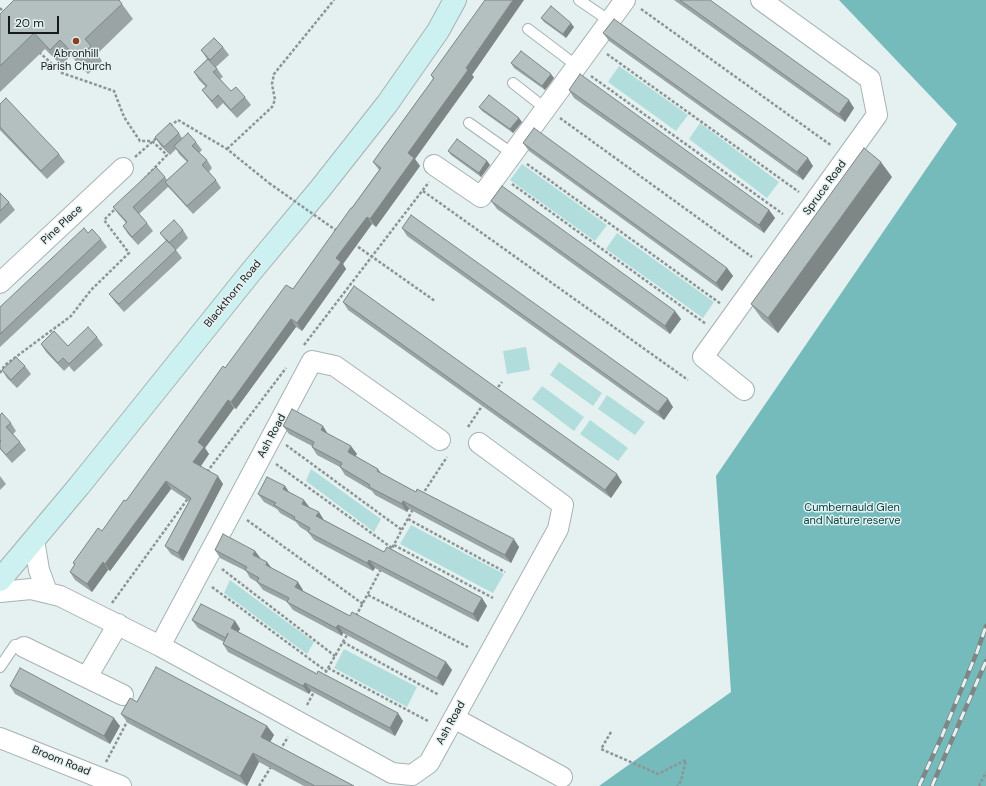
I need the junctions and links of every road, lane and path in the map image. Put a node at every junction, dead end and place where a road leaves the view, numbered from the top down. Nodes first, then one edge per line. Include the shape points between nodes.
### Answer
1 (334, 0) edge
2 (455, 0) edge
3 (579, 0) edge
4 (761, 0) edge
5 (630, 2) edge
6 (0, 8) edge
7 (9, 18) edge
8 (610, 21) junction
9 (528, 29) dead end
10 (593, 44) junction
11 (34, 47) edge
12 (577, 66) junction
13 (513, 83) dead end
14 (546, 108) junction
15 (469, 123) dead end
16 (168, 128) edge
17 (163, 133) edge
18 (152, 141) junction
19 (227, 149) junction
20 (513, 154) junction
21 (847, 157) junction
22 (436, 167) joint
23 (123, 168) joint
24 (498, 174) junction
25 (140, 182) edge
26 (422, 191) junction
27 (814, 203) junction
28 (119, 204) edge
29 (798, 225) junction
30 (339, 233) edge
31 (352, 242) edge
32 (767, 268) junction
33 (0, 283) edge
34 (435, 301) dead end
35 (734, 313) junction
36 (720, 334) junction
37 (301, 349) dead end
38 (291, 362) dead end
39 (0, 373) edge
40 (688, 380) dead end
41 (502, 382) dead end
42 (744, 390) dead end
43 (495, 391) edge
44 (482, 406) edge
45 (273, 435) junction
46 (472, 437) joint
47 (444, 448) joint
48 (263, 453) junction
49 (204, 476) edge
50 (190, 495) edge
51 (420, 499) edge
52 (416, 505) edge
53 (233, 509) junction
54 (408, 519) junction
55 (402, 530) junction
56 (34, 540) junction
57 (394, 545) junction
58 (392, 548) junction
59 (389, 555) edge
60 (207, 558) junction
61 (382, 568) edge
62 (506, 572) dead end
63 (197, 576) junction
64 (0, 580) edge
65 (0, 592) edge
66 (48, 592) junction
67 (368, 595) junction
68 (493, 598) dead end
69 (363, 604) junction
70 (110, 620) junction
71 (353, 623) edge
72 (350, 629) edge
73 (343, 642) junction
74 (160, 646) junction
75 (24, 647) joint
76 (468, 647) dead end
77 (335, 656) junction
78 (0, 667) edge
79 (328, 668) junction
80 (326, 671) junction
81 (87, 677) junction
82 (440, 694) dead end
83 (123, 695) dead end
84 (454, 718) junction
85 (297, 721) junction
86 (428, 721) dead end
87 (611, 732) dead end
88 (0, 738) edge
89 (278, 754) edge
90 (275, 760) edge
91 (986, 772) edge
92 (562, 778) dead end
93 (121, 786) edge
94 (259, 786) edge
95 (677, 786) edge
96 (979, 786) edge

1 - 19 path via 274,74 272,84 275,100 272,107
2 - 56 street, Blackthorn Road via 438,31 387,104
3 - 8 lane
4 - 21 street, Spruce Road via 870,79 877,115
5 - 8 street
5 - 21 path
6 - 7 path
8 - 10 street
9 - 12 lane
10 - 12 street
10 - 27 path
11 - 18 path via 62,73 114,91 124,117 140,141
12 - 14 street
12 - 29 path
13 - 14 lane
14 - 20 street
14 - 32 path
15 - 20 lane
16 - 19 path via 178,120
17 - 18 path
18 - 23 path
18 - 25 path via 167,156
19 - 30 path, bridge
20 - 24 street
20 - 35 path
21 - 27 street, Spruce Road
22 - 24 street via 481,197
22 - 26 path
23 - 33 street, Pine Place
24 - 36 path
26 - 37 path
26 - 40 path
27 - 29 street, Spruce Road
28 - 39 path via 104,220 129,253 91,290 71,316 5,365
29 - 32 street, Spruce Road
31 - 34 path, bridge
32 - 35 street, Spruce Road
35 - 36 street, Spruce Road
36 - 42 street, Spruce Road via 703,357
38 - 49 path
41 - 43 path
44 - 46 path
45 - 47 street, Ash Road via 312,361 335,366
45 - 48 street, Ash Road
45 - 55 path
46 - 84 street, Ash Road via 563,505 558,529
47 - 51 path
48 - 53 street, Ash Road
48 - 58 path
50 - 70 path
52 - 54 path
53 - 60 street, Ash Road
53 - 69 path
54 - 55 path
54 - 62 path
55 - 57 path
56 - 64 street, Blackthorn Road
56 - 66 street via 39,570
57 - 58 path
57 - 68 path
58 - 59 path
60 - 63 street, Ash Road
60 - 77 path
61 - 67 path
63 - 74 street, Ash Road
63 - 80 path
65 - 66 street, Ash Road via 31,589
66 - 70 street, Ash Road
67 - 69 path
67 - 76 path
69 - 71 path
70 - 74 street, Ash Road
70 - 81 street
72 - 73 path
73 - 77 path
73 - 82 path
74 - 85 street, Ash Road
75 - 78 lane via 15,645
75 - 81 street
77 - 79 path
79 - 80 path
79 - 86 path
80 - 85 path
81 - 83 street
84 - 85 street, Ash Road via 429,763 412,775 392,773
84 - 92 street
85 - 89 path
87 - 95 path via 601,749 658,774 686,760 681,781
88 - 93 street, Broom Road
90 - 94 path
91 - 96 path

